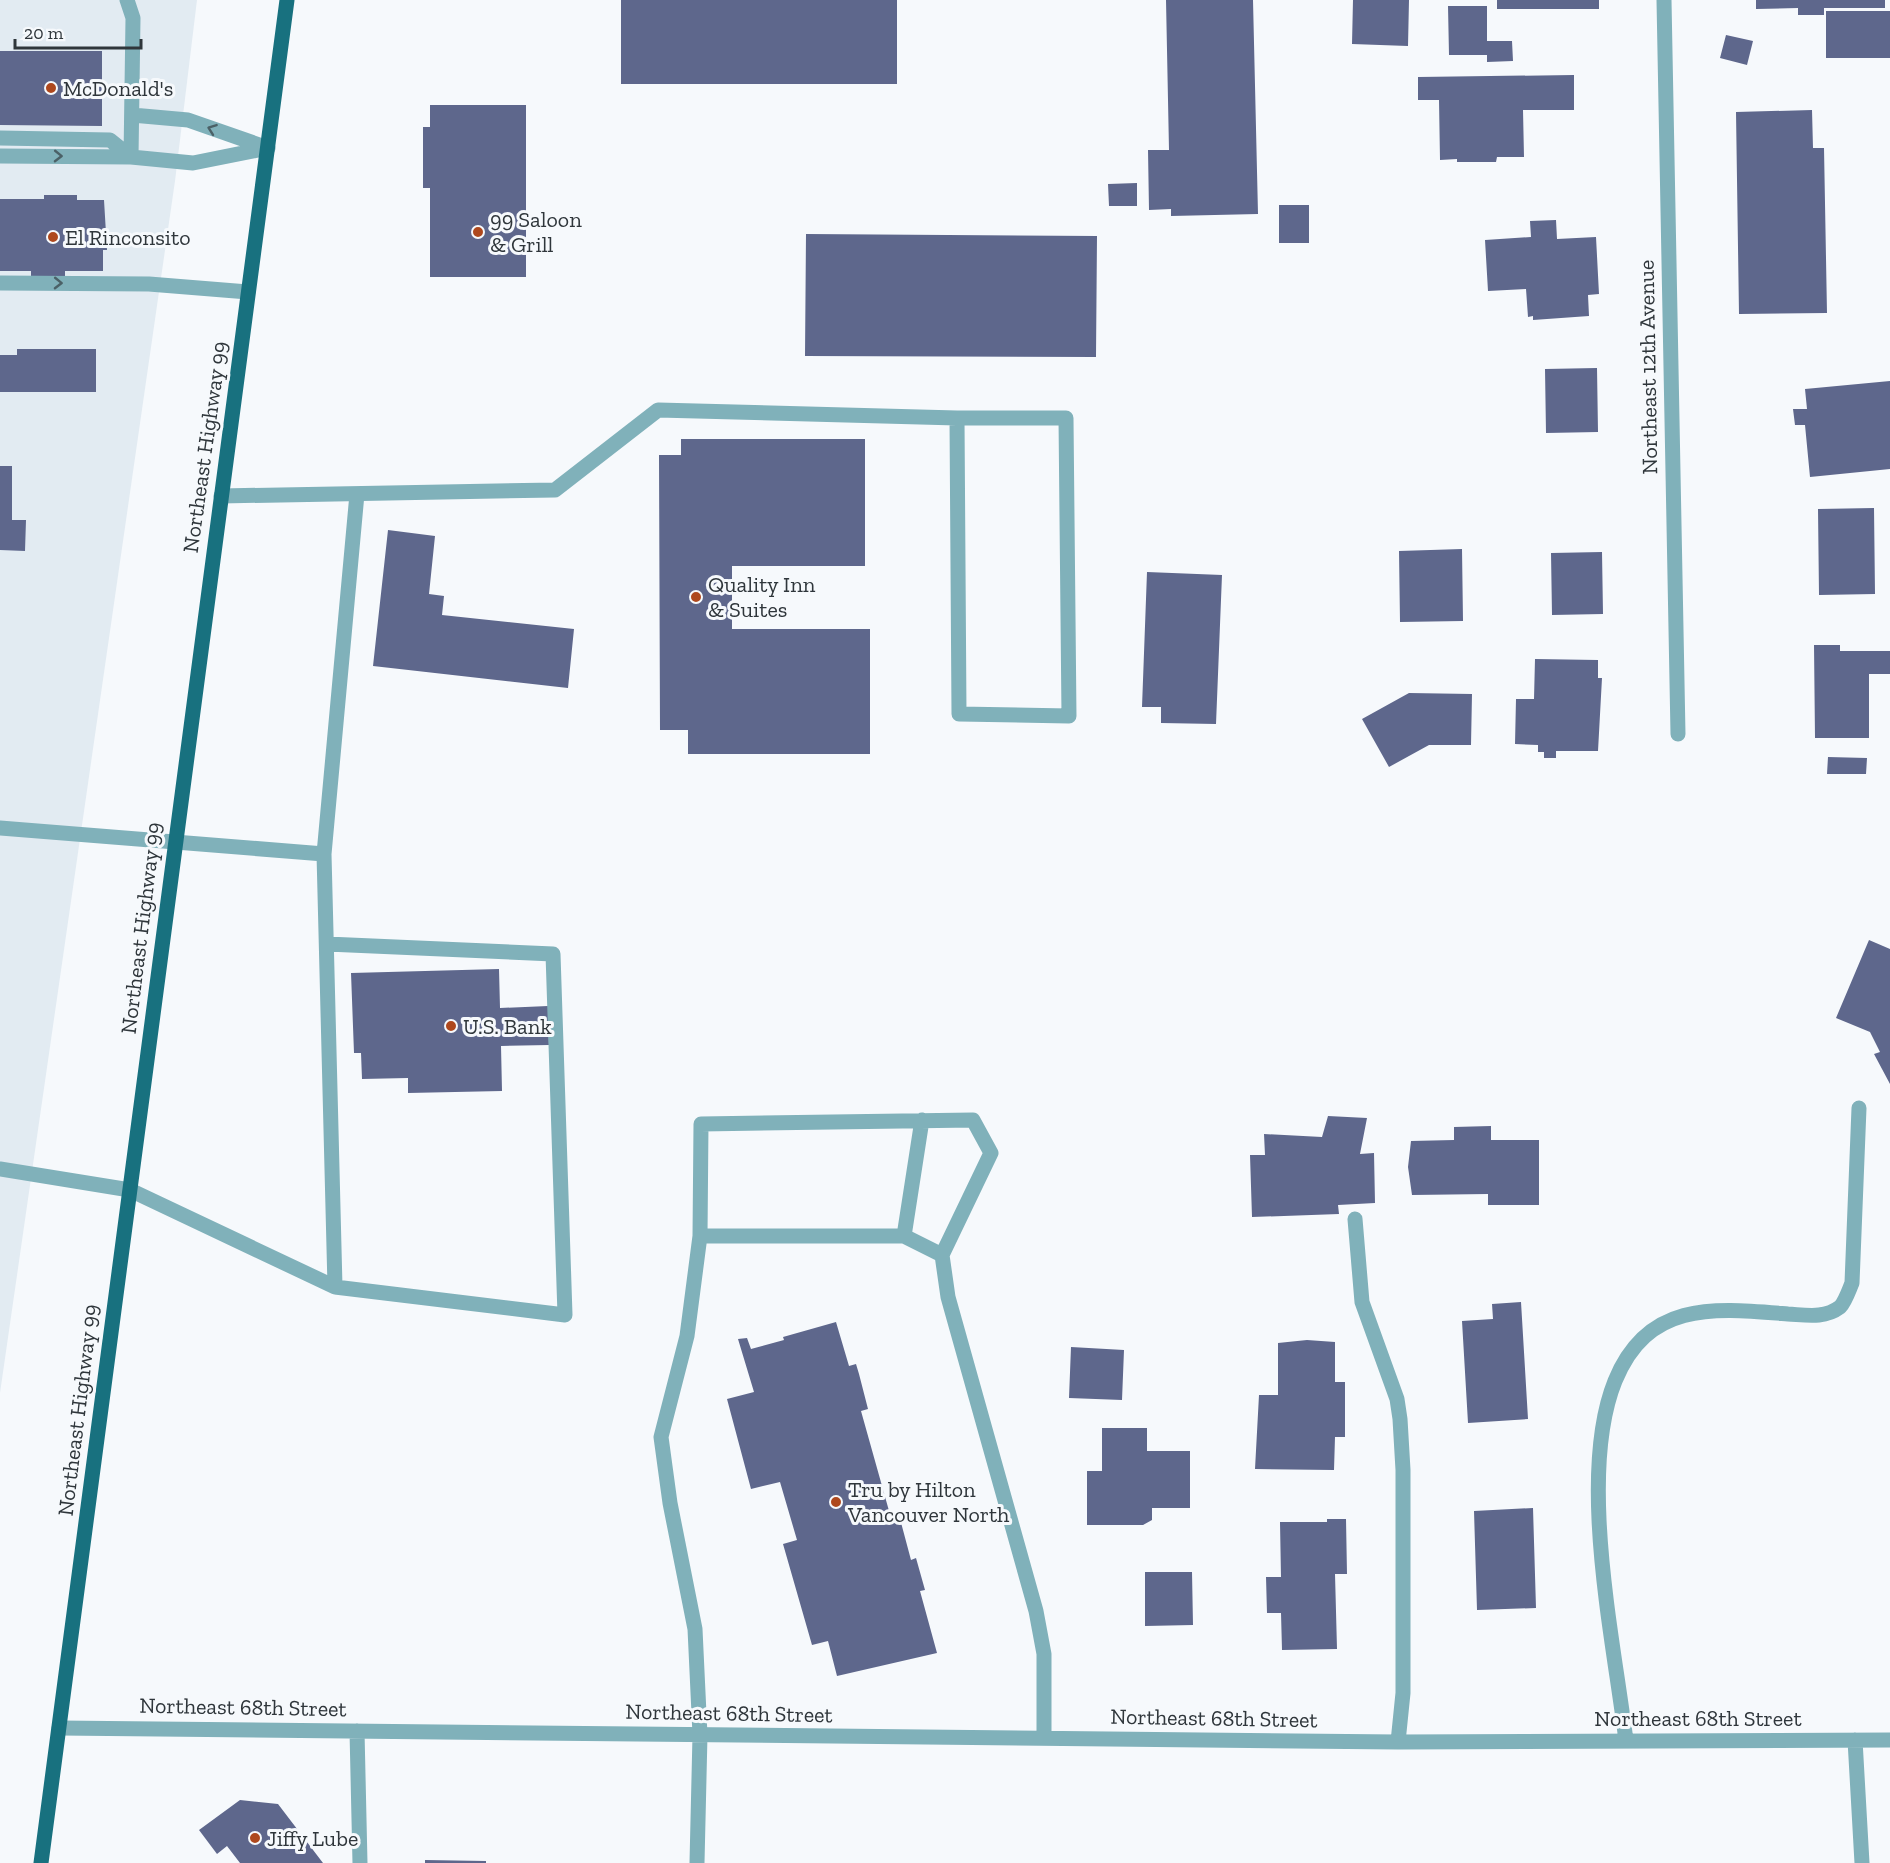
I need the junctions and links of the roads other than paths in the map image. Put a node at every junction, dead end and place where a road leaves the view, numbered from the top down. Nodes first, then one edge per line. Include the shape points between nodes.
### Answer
1 (127, 0) edge
2 (287, 0) edge
3 (1664, 0) edge
4 (132, 115) junction
5 (0, 138) edge
6 (268, 148) junction
7 (0, 156) edge
8 (131, 157) junction
9 (0, 283) edge
10 (248, 292) junction
11 (957, 418) junction
12 (357, 494) junction
13 (221, 496) junction
14 (1678, 734) dead end
15 (0, 828) edge
16 (175, 843) junction
17 (324, 854) junction
18 (327, 944) junction
19 (1859, 1108) dead end
20 (922, 1120) junction
21 (0, 1169) edge
22 (129, 1190) junction
23 (1355, 1219) dead end
24 (700, 1236) junction
25 (904, 1236) junction
26 (942, 1255) junction
27 (335, 1287) junction
28 (59, 1728) junction
29 (357, 1731) junction
30 (700, 1735) junction
31 (1044, 1738) junction
32 (1855, 1740) junction
33 (1890, 1740) edge
34 (1626, 1741) junction
35 (1398, 1742) junction
36 (41, 1863) edge
37 (360, 1863) edge
38 (697, 1863) edge
39 (1862, 1863) edge

1 - 4 street via 133,18
2 - 6 main road, Northeast Highway 99
3 - 14 street, Northeast 12th Avenue
6 -> 4 street via 188,120
4 - 8 street
5 - 8 street via 110,140
6 - 8 street via 193,163
6 - 10 main road, Northeast Highway 99
7 -> 8 street
9 -> 10 street via 149,284
10 - 13 main road, Northeast Highway 99
11 - 11 street via 1066,418 1069,716 959,714
11 - 12 street via 658,410 555,490
12 - 13 street
12 - 17 street
13 - 16 main road, Northeast Highway 99
15 - 16 street
16 - 17 street
16 - 22 main road, Northeast Highway 99
17 - 18 street
18 - 27 street
18 - 27 street via 552,954 565,1315
19 - 34 street via 1852,1283 1841,1306 1821,1316 1708,1309 1680,1315 1658,1325 1639,1342 1615,1381 1601,1440 1598,1476 1605,1573
20 - 24 street via 701,1124
20 - 25 street
20 - 26 street via 973,1119 991,1153
21 - 22 street
22 - 27 street
22 - 28 main road, Northeast Highway 99
23 - 35 street via 1362,1302 1401,1419 1403,1693
24 - 25 street
24 - 30 street via 687,1336 662,1437 670,1503 695,1629
25 - 26 street
26 - 31 street via 948,1297 1036,1611 1044,1654
28 - 29 street, Northeast 68th Street
28 - 36 main road, Northeast Highway 99
29 - 30 street, Northeast 68th Street
29 - 37 street
30 - 31 street, Northeast 68th Street
30 - 38 street
31 - 35 street, Northeast 68th Street
32 - 33 street, Northeast 68th Street
32 - 34 street, Northeast 68th Street
32 - 39 street
34 - 35 street, Northeast 68th Street

